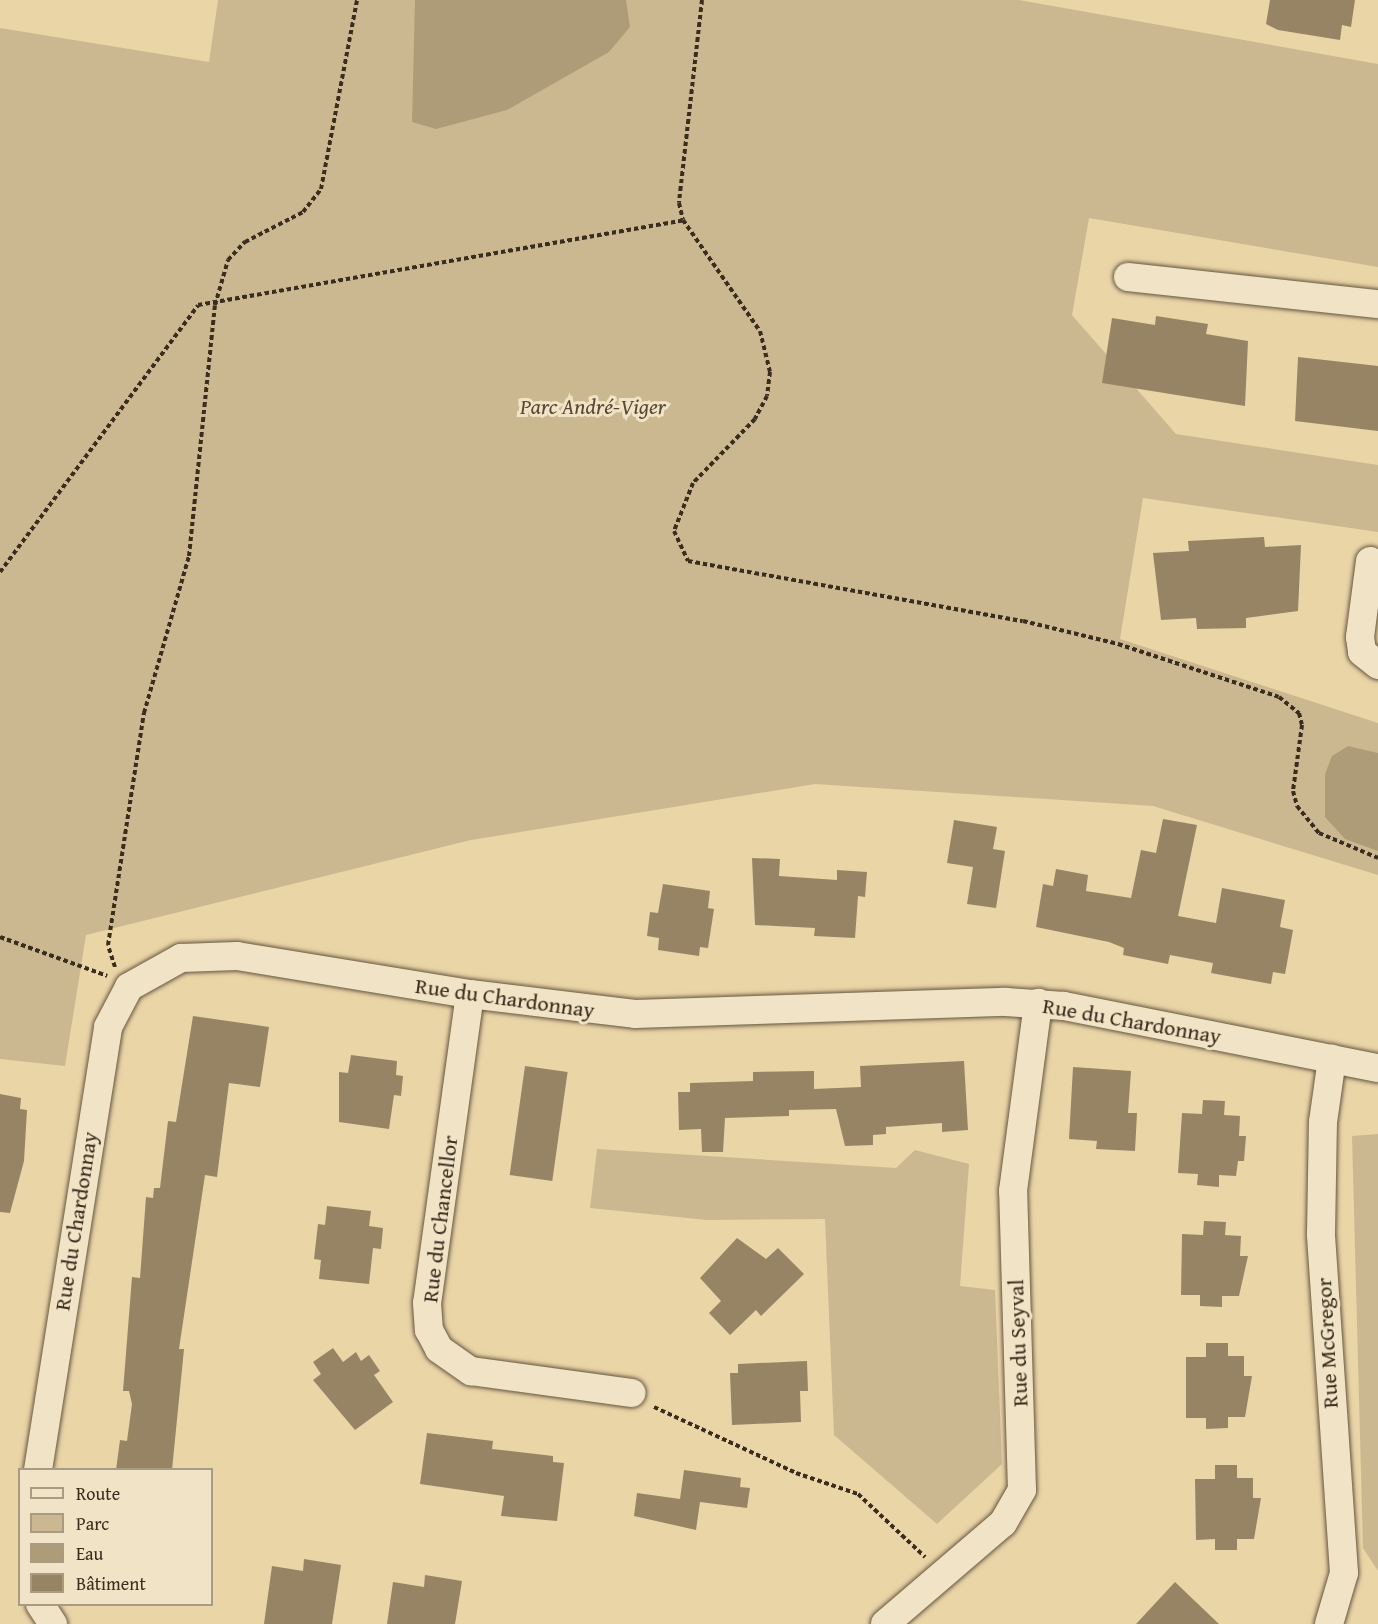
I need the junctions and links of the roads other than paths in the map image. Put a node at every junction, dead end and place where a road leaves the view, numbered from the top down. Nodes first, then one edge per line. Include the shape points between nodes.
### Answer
1 (1128, 277) dead end
2 (1378, 304) edge
3 (1370, 561) dead end
4 (1378, 665) edge
5 (470, 994) junction
6 (1038, 1004) junction
7 (1332, 1059) junction
8 (1378, 1068) edge
9 (632, 1393) road end
10 (38, 1468) edge
11 (41, 1606) edge
12 (53, 1624) edge
13 (885, 1624) edge
14 (1329, 1624) edge

1 - 2 street
3 - 4 street via 1360,637 1362,652
5 - 6 street, Rue du Chardonnay via 673,1016
5 - 9 street, Rue du Chancellor via 427,1303 429,1330 439,1349 471,1371
5 - 10 street, Rue du Chardonnay via 205,954 157,967 129,987 115,1008 102,1055
6 - 7 street, Rue du Chardonnay
6 - 13 street, Rue du Seyval via 1013,1191 1022,1490 1003,1523
7 - 8 street, Rue du Chardonnay
7 - 14 street, Rue McGregor via 1323,1122 1321,1234 1344,1573
11 - 12 street

